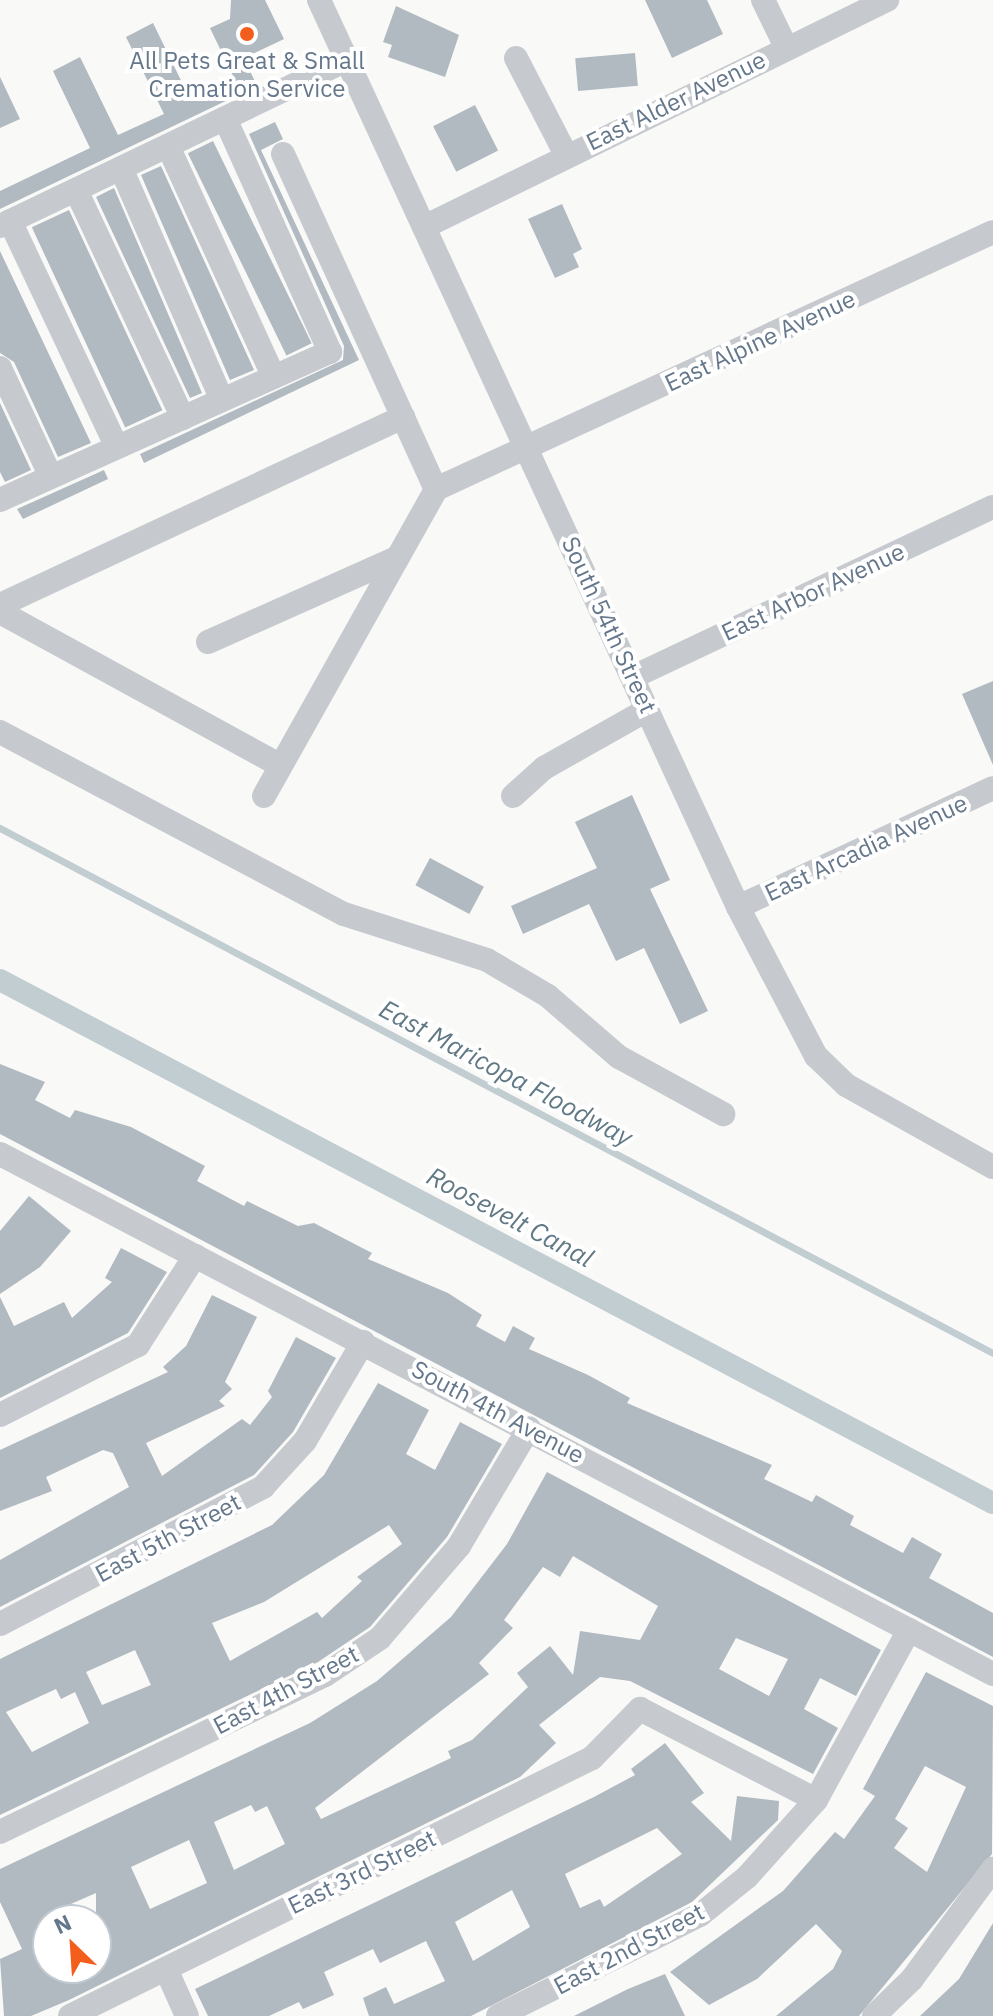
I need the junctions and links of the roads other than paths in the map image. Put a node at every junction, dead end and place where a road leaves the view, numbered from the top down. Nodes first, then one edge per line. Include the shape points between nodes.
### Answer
1 (319, 0) edge
2 (763, 0) edge
3 (887, 0) edge
4 (786, 47) junction
5 (516, 58) dead end
6 (347, 60) junction
7 (225, 118) junction
8 (168, 146) junction
9 (283, 154) dead end
10 (566, 155) junction
11 (121, 168) junction
12 (76, 190) junction
13 (5, 223) edge
14 (424, 227) junction
15 (993, 232) edge
16 (0, 368) edge
17 (274, 377) junction
18 (222, 400) junction
19 (403, 417) junction
20 (183, 418) junction
21 (117, 447) junction
22 (528, 450) junction
23 (51, 477) junction
24 (436, 489) junction
25 (0, 500) edge
26 (993, 507) edge
27 (397, 558) junction
28 (0, 605) edge
29 (0, 612) edge
30 (208, 642) dead end
31 (633, 677) junction
32 (647, 710) junction
33 (0, 732) edge
34 (280, 765) junction
35 (993, 788) edge
36 (264, 796) dead end
37 (513, 796) dead end
38 (738, 907) junction
39 (723, 1114) dead end
40 (3, 1163) edge
41 (993, 1167) edge
42 (195, 1256) junction
43 (363, 1342) junction
44 (0, 1415) edge
45 (529, 1428) junction
46 (0, 1624) edge
47 (909, 1630) junction
48 (993, 1674) edge
49 (816, 1800) junction
50 (0, 1832) edge
51 (993, 1869) edge
52 (985, 1902) edge
53 (166, 1969) junction
54 (70, 2016) edge
55 (187, 2016) edge
56 (498, 2016) edge
57 (874, 2016) edge

1 - 6 street, South 54th Street
2 - 4 street, East Alder Avenue
3 - 4 street, East Alder Avenue
4 - 10 street, East Alder Avenue
5 - 10 street, East Alder Avenue
6 - 7 street
6 - 14 street, South 54th Street
7 - 8 street
7 - 17 street via 330,352
8 - 11 street
8 - 17 street
9 - 19 street
10 - 14 street, East Alder Avenue
11 - 12 street
11 - 18 street
12 - 13 street
12 - 20 street
13 - 21 street
14 - 22 street, South 54th Street
15 - 22 street, East Alpine Avenue
16 - 23 street
17 - 18 street
18 - 20 street
19 - 24 street
19 - 28 street
20 - 21 street
21 - 23 street
22 - 24 street, East Alpine Avenue
22 - 31 street, South 54th Street
23 - 25 street
24 - 27 street
26 - 31 street, East Arbor Avenue
27 - 30 street
27 - 34 street
29 - 34 street
31 - 32 street, South 54th Street
32 - 37 street via 544,768
32 - 38 street, South 54th Street
33 - 39 street via 344,914 487,960 548,996 619,1057
34 - 36 street
35 - 38 street, East Arcadia Avenue
38 - 41 street, South 54th Street via 816,1056 846,1085
40 - 42 street, South 4th Avenue
42 - 43 street, South 4th Avenue
42 - 44 street via 138,1345
43 - 45 street, South 4th Avenue
43 - 46 street, East 5th Street via 305,1441 263,1487
45 - 47 street, South 4th Avenue
45 - 50 street, East 4th Street via 459,1546 380,1638 325,1675
47 - 48 street, South 4th Avenue
47 - 49 street, East 2nd Street
49 - 53 street, East 3rd Street via 640,1709 592,1758
49 - 56 street, East 2nd Street via 747,1877 700,1915
51 - 52 street
52 - 57 street
53 - 54 street, East 3rd Street
53 - 55 street

